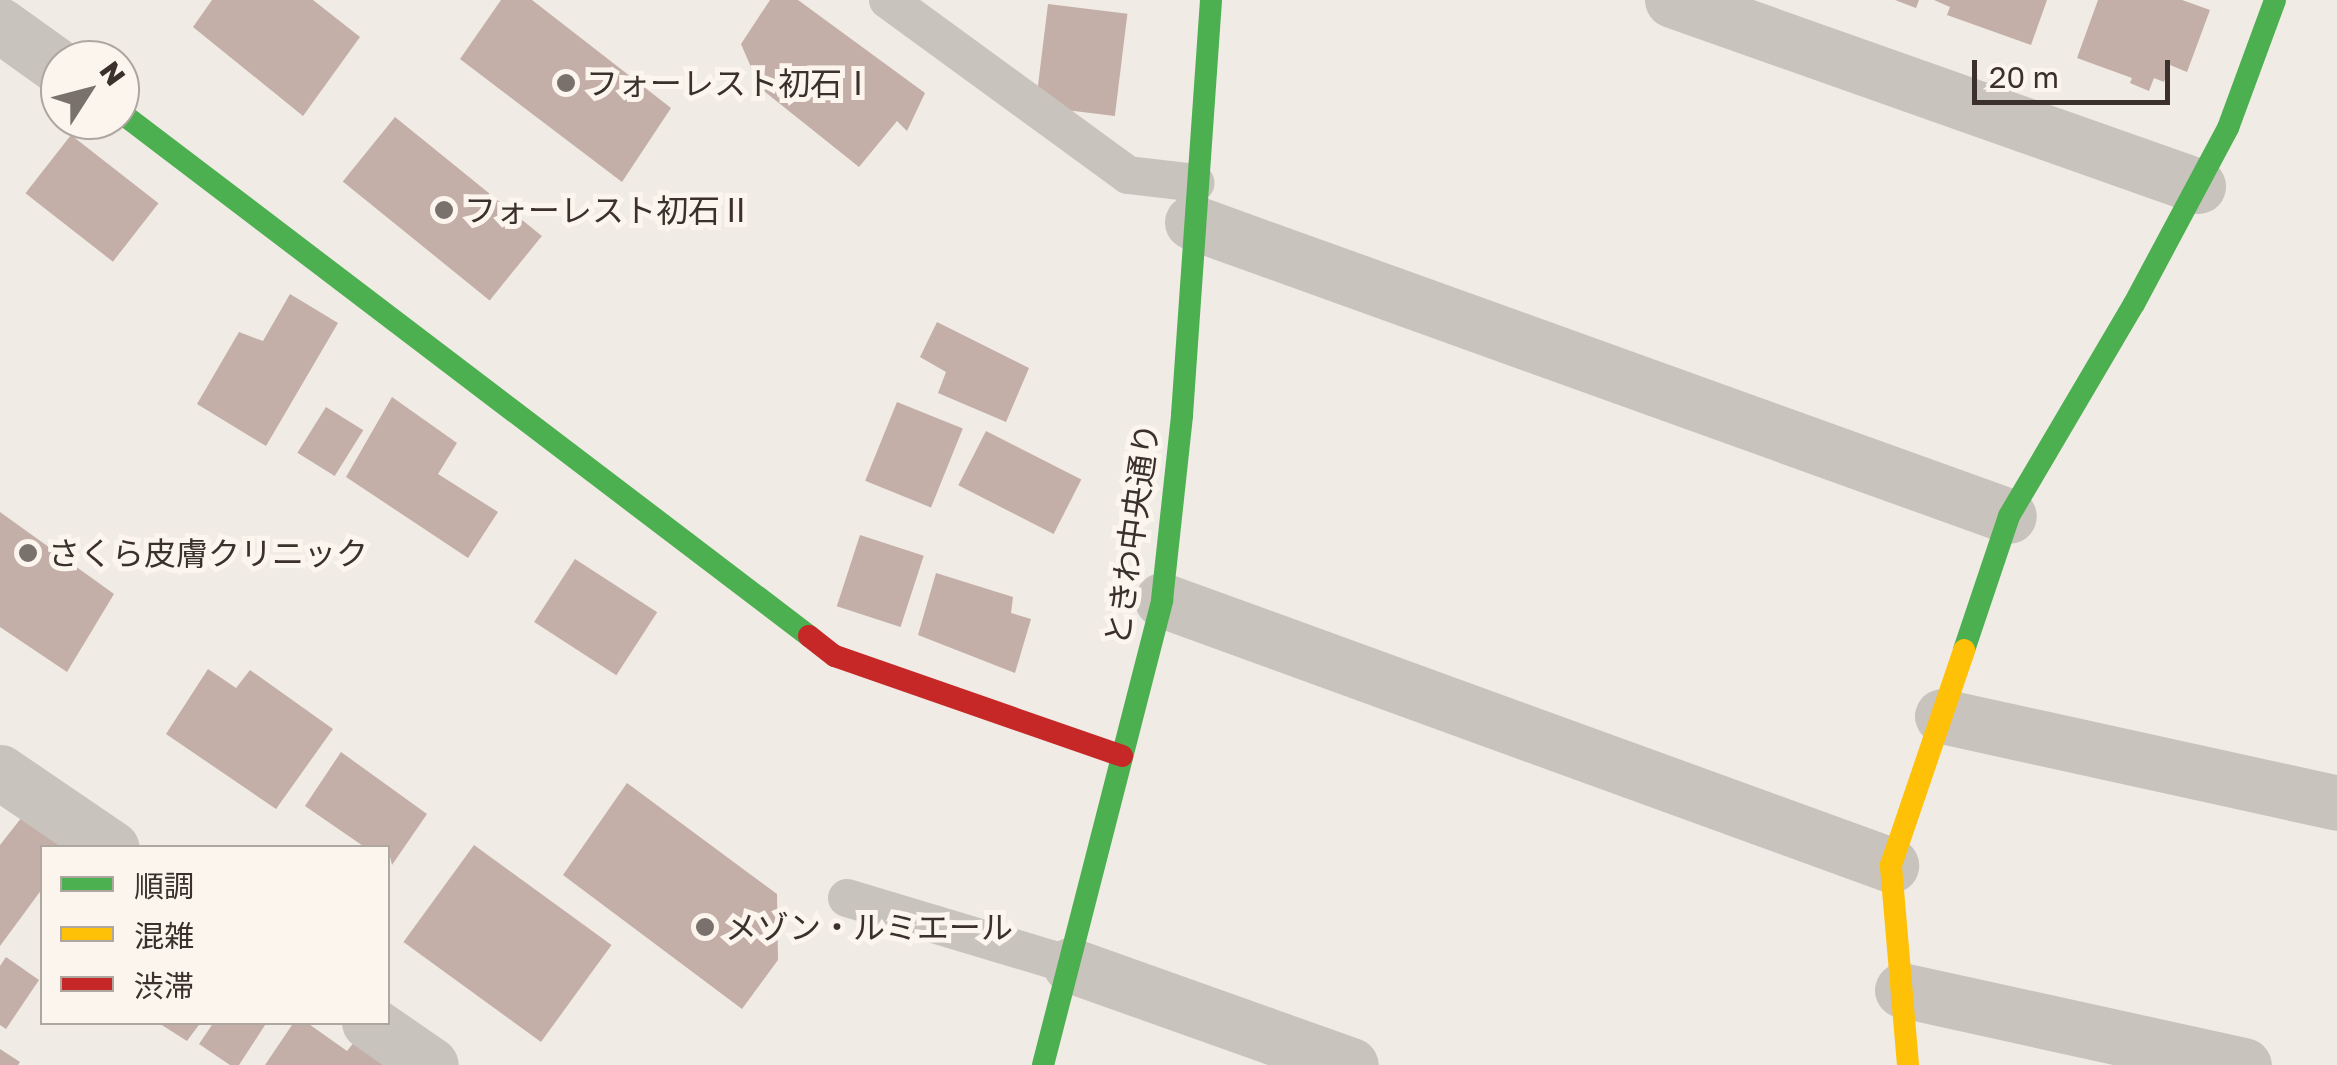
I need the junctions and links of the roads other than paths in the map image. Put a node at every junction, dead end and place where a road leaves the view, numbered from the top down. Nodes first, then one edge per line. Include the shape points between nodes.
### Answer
1 (888, 0) edge
2 (1211, 0) edge
3 (1672, 0) edge
4 (2275, 0) edge
5 (0, 24) edge
6 (40, 53) edge
7 (140, 127) edge
8 (2198, 186) junction
9 (1194, 203) junction
10 (2009, 516) junction
11 (1162, 600) junction
12 (1942, 716) junction
13 (1122, 756) junction
14 (0, 772) edge
15 (2337, 803) edge
16 (108, 845) edge
17 (1891, 865) junction
18 (847, 898) dead end
19 (1070, 966) junction
20 (1902, 990) junction
21 (373, 1025) edge
22 (431, 1065) edge
23 (1043, 1065) edge
24 (1351, 1065) edge
25 (1908, 1065) edge
26 (2244, 1065) edge

1 - 9 lane via 1128,175
2 - 9 street, ときわ中央通り
3 - 8 street
4 - 8 street via 2228,128
5 - 6 street
7 - 13 street via 835,656
8 - 10 street
9 - 10 street
9 - 11 street, ときわ中央通り via 1182,415
10 - 12 street
11 - 13 street, ときわ中央通り
11 - 17 street
12 - 15 street
12 - 17 street
13 - 19 street, ときわ中央通り
14 - 16 street
17 - 20 street
18 - 19 lane
19 - 23 street, ときわ中央通り
19 - 24 street
20 - 25 street
20 - 26 street
21 - 22 street

